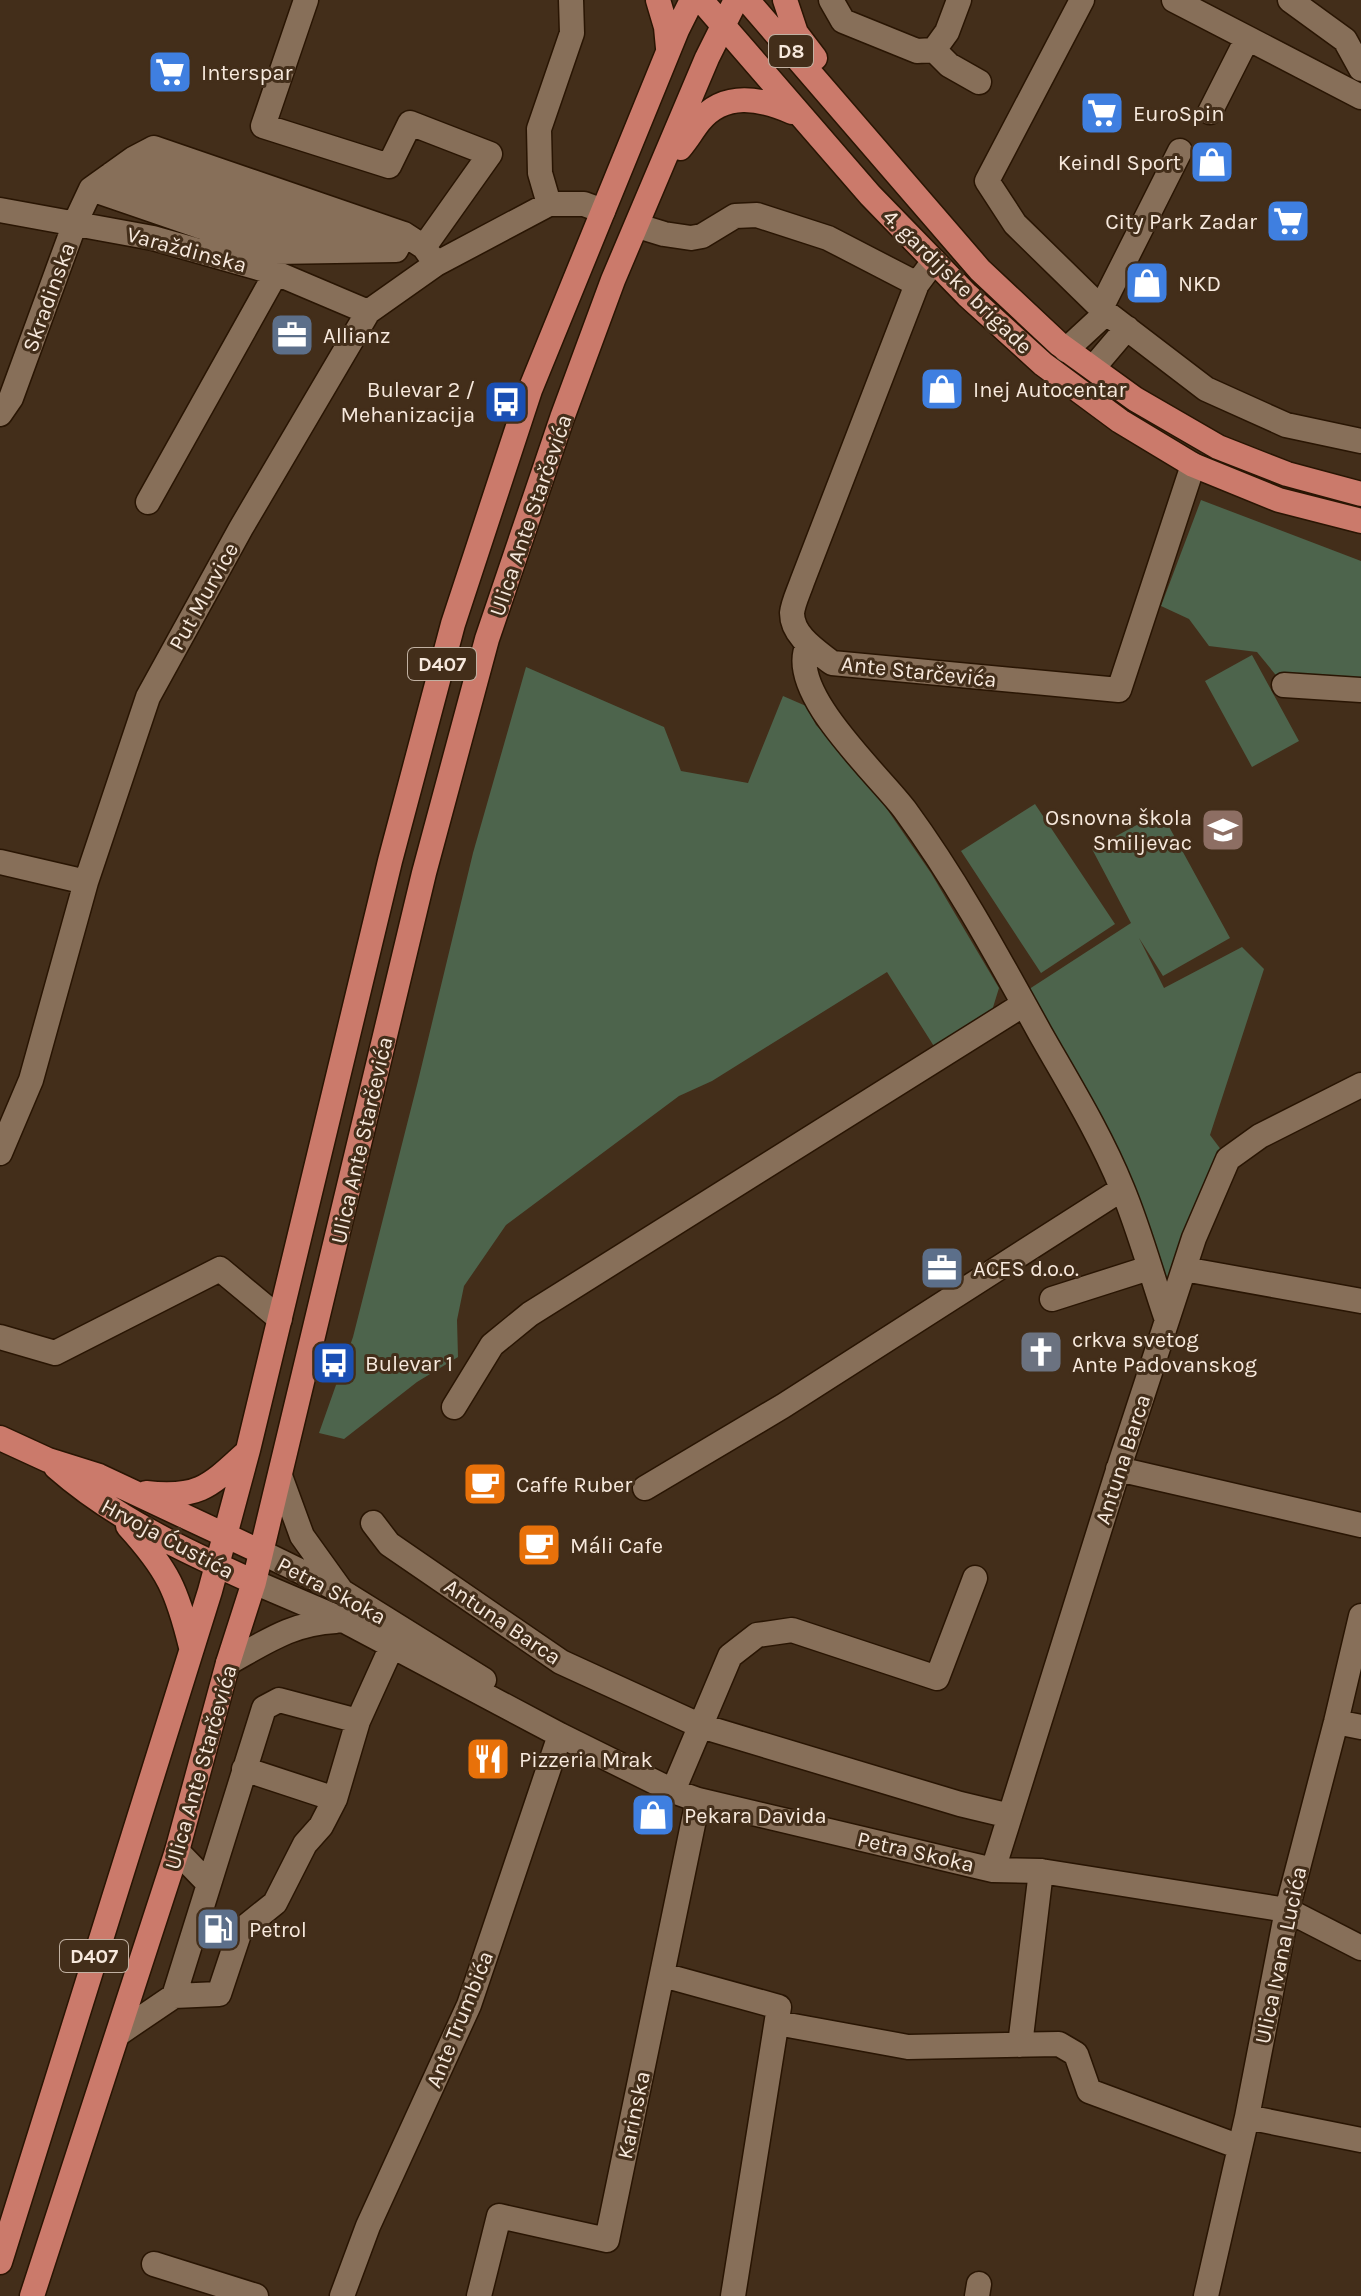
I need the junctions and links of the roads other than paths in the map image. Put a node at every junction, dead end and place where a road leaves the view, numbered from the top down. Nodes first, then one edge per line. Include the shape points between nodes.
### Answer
1 (306, 0) edge
2 (571, 0) edge
3 (658, 0) edge
4 (692, 0) edge
5 (701, 0) edge
6 (736, 0) edge
7 (747, 0) edge
8 (785, 0) edge
9 (831, 0) edge
10 (959, 0) edge
11 (1082, 0) edge
12 (1174, 0) edge
13 (1290, 0) edge
14 (723, 27) junction
15 (1247, 39) junction
16 (934, 50) junction
17 (669, 51) junction
18 (1281, 57) junction
19 (1360, 68) edge
20 (979, 82) dead end
21 (1361, 97) edge
22 (835, 103) junction
23 (1210, 112) dead end
24 (798, 115) junction
25 (1180, 151) dead end
26 (665, 159) junction
27 (112, 174) junction
28 (91, 189) junction
29 (549, 204) junction
30 (0, 210) edge
31 (603, 211) junction
32 (75, 223) junction
33 (638, 226) junction
34 (415, 249) junction
35 (346, 251) junction
36 (934, 261) junction
37 (276, 273) junction
38 (917, 284) junction
39 (1104, 310) junction
40 (368, 312) junction
41 (1127, 328) junction
42 (1066, 350) junction
43 (1093, 368) junction
44 (0, 414) edge
45 (1361, 441) edge
46 (1193, 465) junction
47 (1361, 494) edge
48 (148, 502) dead end
49 (1361, 521) edge
50 (808, 645) junction
51 (1284, 685) dead end
52 (1361, 690) edge
53 (0, 862) edge
54 (86, 882) junction
55 (1024, 1004) junction
56 (1361, 1085) edge
57 (0, 1153) edge
58 (1122, 1189) junction
59 (1149, 1268) junction
60 (1184, 1269) junction
61 (1052, 1299) dead end
62 (1361, 1301) edge
63 (280, 1319) junction
64 (1167, 1320) junction
65 (0, 1337) edge
66 (454, 1407) dead end
67 (0, 1438) edge
68 (248, 1450) junction
69 (48, 1460) junction
70 (1118, 1469) junction
71 (280, 1476) junction
72 (645, 1488) dead end
73 (132, 1492) junction
74 (119, 1516) junction
75 (373, 1523) dead end
76 (1361, 1525) edge
77 (224, 1536) junction
78 (261, 1552) junction
79 (216, 1565) junction
80 (975, 1578) dead end
81 (254, 1582) junction
82 (341, 1591) junction
83 (343, 1620) junction
84 (1360, 1622) edge
85 (391, 1648) junction
86 (192, 1650) junction
87 (228, 1663) junction
88 (358, 1721) junction
89 (1336, 1722) junction
90 (701, 1726) junction
91 (1361, 1727) edge
92 (560, 1735) junction
93 (244, 1769) junction
94 (673, 1791) junction
95 (335, 1799) junction
96 (698, 1800) junction
97 (1010, 1816) junction
98 (177, 1851) junction
99 (993, 1870) junction
100 (1041, 1871) junction
101 (209, 1884) junction
102 (1287, 1910) junction
103 (1361, 1948) edge
104 (663, 1975) junction
105 (174, 1996) junction
106 (777, 2023) junction
107 (118, 2034) junction
108 (1020, 2045) junction
109 (1247, 2117) junction
110 (1361, 2140) edge
111 (1240, 2147) junction
112 (0, 2262) edge
113 (154, 2264) dead end
114 (32, 2296) edge
115 (256, 2296) edge
116 (342, 2296) edge
117 (479, 2296) edge
118 (733, 2296) edge
119 (1206, 2296) edge

1 - 34 street via 263,126 389,166 410,123 490,154
2 - 29 street via 572,33 539,129 540,173
3 - 17 main road
4 - 17 main road, Ulica Ante Starčevića / D407
5 - 14 main road, 4. gardijske brigade / D8
6 - 14 main road, Ulica Ante Starčevića / D407
7 - 22 main road, 4. gardijske brigade / D8
8 - 22 main road, D8 via 796,33 828,76
9 - 16 street via 843,21 917,51
10 - 16 street
11 - 39 street via 987,181 1015,224
12 - 15 street
13 - 19 street via 1345,40
14 - 24 main road, 4. gardijske brigade / D8
14 - 26 main road, Ulica Ante Starčevića / D407
15 - 18 street
15 - 23 street
16 - 20 street
17 - 31 main road, Ulica Ante Starčevića / D407
18 - 19 street
18 - 21 street
22 - 42 main road, 4. gardijske brigade / D8 via 980,270
24 - 26 main road via 767,101 734,100 700,120 683,145
24 - 36 main road, 4. gardijske brigade / D8
25 - 39 street
26 - 33 main road, Ulica Ante Starčevića / D407
27 - 28 street
27 - 34 street via 154,148
27 - 35 street
28 - 32 street, Skradinska
28 - 35 street via 275,252
29 - 31 street via 584,204
29 - 34 street, Put Murvice
30 - 32 street, Varaždinska
31 - 63 main road, Ulica Ante Starčevića / D407 via 530,390 453,624 386,876
32 - 37 street, Varaždinska via 153,238
32 - 44 street, Skradinska via 11,398
33 - 38 street via 691,238 735,216 757,215 828,238
33 - 71 main road, Ulica Ante Starčevića / D407 via 562,418 487,639 424,873
34 - 35 street
34 - 40 street, Put Murvice
36 - 38 street
36 - 46 main road, 4. gardijske brigade / D8 via 1043,364 1120,421
37 - 40 street, Varaždinska
37 - 48 street
38 - 50 street via 792,613
39 - 41 street
39 - 42 street
40 - 54 street, Put Murvice via 148,697
41 - 43 street
41 - 45 street via 1206,389 1286,425
42 - 43 main road, 4. gardijske brigade / D8
43 - 47 main road, 4. gardijske brigade / D8 via 1218,447 1287,474
46 - 49 main road, 4. gardijske brigade / D8 via 1279,500
46 - 50 street, Ante Starčevića via 1119,690 832,663
50 - 55 street via 807,674 818,706 943,862
51 - 52 street
53 - 54 street
54 - 57 street, Put Murvice via 31,1080
55 - 58 street
55 - 66 street via 530,1314 492,1345
56 - 60 street, Antuna Barca via 1260,1136 1228,1159
58 - 59 street
58 - 72 street
59 - 61 street
59 - 64 street
60 - 62 street
60 - 64 street, Antuna Barca
63 - 65 street via 220,1269 55,1353
63 - 68 main road, Ulica Ante Starčevića / D407
64 - 70 street, Antuna Barca
67 - 69 main road, Hrvoja Ćustića
68 - 73 main road via 201,1490 172,1496
68 - 77 main road, Ulica Ante Starčevića / D407
69 - 73 main road, Hrvoja Ćustića
69 - 74 main road, Hrvoja Ćustića
70 - 76 street
70 - 97 street, Antuna Barca
71 - 78 main road, Ulica Ante Starčevića / D407
71 - 82 street via 302,1536
73 - 77 main road, Hrvoja Ćustića
74 - 79 main road, Hrvoja Ćustića
74 - 86 main road via 170,1578
75 - 90 street, Antuna Barca via 389,1544 561,1662
77 - 78 main road, Hrvoja Ćustića
77 - 79 main road, Ulica Ante Starčevića / D407
78 - 81 main road, Ulica Ante Starčevića / D407
78 - 82 street, Petra Skoka
79 - 81 main road, Hrvoja Ćustića
79 - 86 main road, Ulica Ante Starčevića / D407
80 - 90 street via 937,1678 792,1630 757,1635 730,1656
81 - 83 street, Petra Skoka
81 - 87 main road, Ulica Ante Starčevića / D407
82 - 92 street, Petra Skoka
83 - 85 street, Petra Skoka
83 - 87 street via 311,1622
84 - 89 street, Ulica Ivana Lucića
85 - 88 street
85 - 92 street, Petra Skoka
86 - 112 main road, Ulica Ante Starčevića / D407
87 - 98 main road, Ulica Ante Starčevića / D407
88 - 93 street via 279,1700 264,1708
88 - 95 street
89 - 91 street
89 - 102 street, Ulica Ivana Lucića
90 - 94 street
90 - 97 street, Antuna Barca
92 - 94 street, Petra Skoka
92 - 116 street, Ante Trumbića via 469,2005 368,2226
93 - 95 street
93 - 101 street
94 - 96 street, Petra Skoka
95 - 105 street via 275,1903 240,1931 219,1994
96 - 99 street, Petra Skoka
96 - 104 street, Karinska
97 - 99 street, Antuna Barca
98 - 101 street
98 - 107 main road, Ulica Ante Starčevića / D407
99 - 100 street, Petra Skoka
100 - 102 street, Petra Skoka
100 - 108 street
101 - 105 street
102 - 103 street, Petra Skoka
102 - 109 street, Ulica Ivana Lucića
104 - 106 street via 779,2007
104 - 117 street, Karinska via 607,2240 499,2216
105 - 107 street
106 - 108 street via 908,2047
106 - 118 street
107 - 114 main road, Ulica Ante Starčevića / D407
108 - 111 street via 1059,2044 1076,2054 1089,2091
109 - 110 street
109 - 111 street, Ulica Ivana Lucića
111 - 119 street, Ulica Ivana Lucića
113 - 115 street

